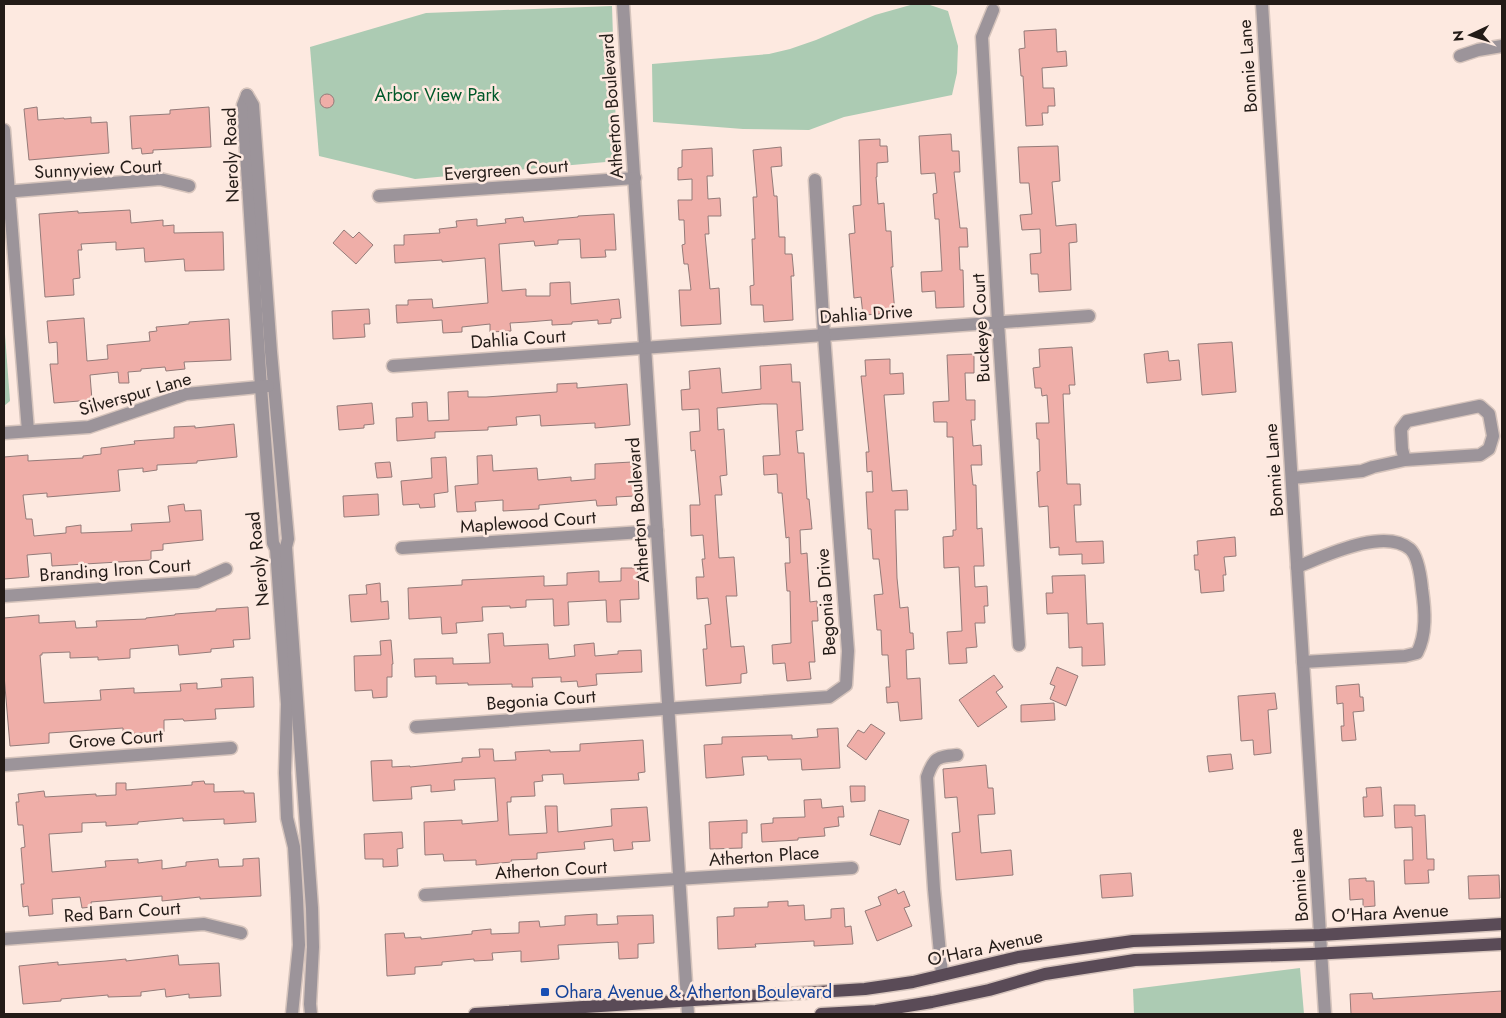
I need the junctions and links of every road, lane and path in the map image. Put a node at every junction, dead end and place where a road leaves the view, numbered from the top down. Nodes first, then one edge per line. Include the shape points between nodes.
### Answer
1 (623, 4) edge
2 (1262, 4) edge
3 (993, 10) dead end
4 (1502, 46) edge
5 (1460, 56) dead end
6 (4, 130) edge
7 (635, 178) junction
8 (815, 180) dead end
9 (189, 186) dead end
10 (6, 192) edge
11 (379, 196) dead end
12 (1089, 316) dead end
13 (998, 322) junction
14 (824, 335) junction
15 (645, 347) junction
16 (394, 366) dead end
17 (275, 385) junction
18 (261, 387) junction
19 (28, 431) junction
20 (4, 433) edge
21 (1405, 460) junction
22 (1292, 478) junction
23 (657, 531) junction
24 (402, 548) dead end
25 (1297, 567) junction
26 (226, 569) dead end
27 (4, 596) edge
28 (1019, 645) dead end
29 (1303, 662) junction
30 (668, 708) junction
31 (416, 727) dead end
32 (231, 748) dead end
33 (957, 755) dead end
34 (4, 765) edge
35 (852, 868) dead end
36 (679, 880) junction
37 (425, 895) dead end
38 (1502, 924) edge
39 (241, 933) dead end
40 (1320, 935) junction
41 (4, 938) edge
42 (1502, 944) edge
43 (1321, 953) junction
44 (942, 975) junction
45 (687, 1001) junction
46 (292, 1014) edge
47 (312, 1014) edge
48 (475, 1014) edge
49 (688, 1014) edge
50 (821, 1014) edge
51 (1326, 1014) edge

1 - 7 street, Atherton Boulevard
2 - 22 street, Bonnie Lane
3 - 13 street, Buckeye Court via 982,37
4 - 5 street
6 - 10 street
7 - 11 street, Evergreen Court
7 - 15 street, Atherton Boulevard
8 - 14 street
9 - 10 street, Sunnyview Court via 160,179
10 - 19 street
12 - 13 street, Dahlia Drive
13 - 14 street, Dahlia Drive
13 - 28 street, Buckeye Court
14 - 15 street, Dahlia Drive
14 - 30 street, Begonia Drive via 848,651 846,685 829,697
15 - 16 street, Dahlia Court
15 - 23 street, Atherton Boulevard
17 - 18 street, Silverspur Lane
17 - 18 street, Neroly Road via 253,105 247,95 244,105
17 - 47 street, Neroly Road via 312,908
18 - 19 street, Silverspur Lane via 186,394 89,428
18 - 46 street, Neroly Road via 287,704 284,773 287,818 294,847 297,898 298,944
19 - 20 street, Silverspur Lane
21 - 21 street via 1480,455 1489,449 1493,436 1489,414 1480,406 1407,421 1401,429
21 - 22 street via 1362,471
22 - 25 street, Bonnie Lane
23 - 24 street, Maplewood Court
23 - 30 street, Atherton Boulevard
25 - 29 street, Bonnie Lane
25 - 29 street via 1355,545 1387,540 1398,543 1412,550 1420,570 1425,610 1422,643 1417,653
26 - 27 street, Branding Iron Court via 197,582
29 - 40 street, Bonnie Lane
30 - 31 street, Begonia Court
30 - 36 street, Atherton Boulevard
32 - 34 street, Grove Court
33 - 44 street via 939,757 931,765 927,777
35 - 36 street, Atherton Place
36 - 37 street, Atherton Court
36 - 45 street, Atherton Boulevard
38 - 40 main road, O'Hara Avenue
39 - 41 street, Red Barn Court via 204,924
40 - 43 street, Bonnie Lane
40 - 44 main road, O'Hara Avenue via 1133,941 1018,957
42 - 43 main road, O'Hara Avenue
43 - 50 main road, O'Hara Avenue via 1135,960 1045,974 932,1002 876,1011
43 - 51 street, Bonnie Lane
44 - 45 main road, O'Hara Avenue via 865,989
45 - 48 main road, O'Hara Avenue
45 - 49 street, Atherton Boulevard

